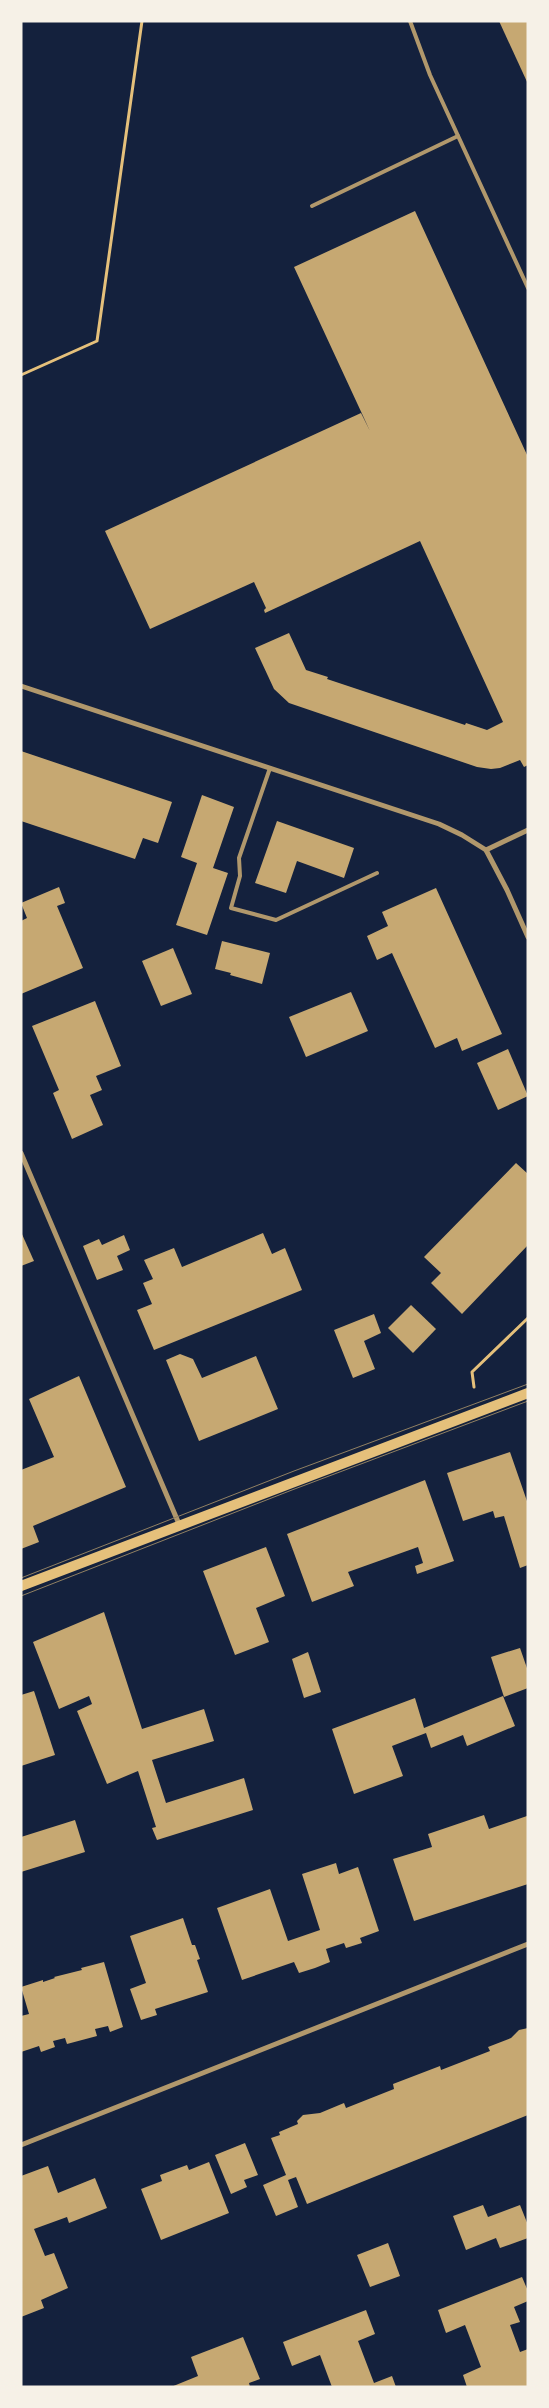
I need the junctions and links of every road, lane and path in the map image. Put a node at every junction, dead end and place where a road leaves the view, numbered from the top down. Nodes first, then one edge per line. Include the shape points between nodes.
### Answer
1 (142, 21) edge
2 (410, 21) edge
3 (458, 136) junction
4 (312, 206) dead end
5 (528, 288) edge
6 (21, 375) edge
7 (21, 686) edge
8 (270, 768) junction
9 (528, 830) edge
10 (486, 850) junction
11 (377, 873) dead end
12 (528, 937) edge
13 (21, 1153) edge
14 (528, 1318) edge
15 (528, 1393) edge
16 (477, 1412) junction
17 (179, 1524) junction
18 (21, 1586) edge
19 (528, 1944) edge
20 (21, 2145) edge

1 - 6 path via 97,341
2 - 3 lane
3 - 4 lane
3 - 5 lane
7 - 8 street
8 - 10 street via 439,824
8 - 11 lane via 239,858 240,876 231,908 276,920
9 - 10 street
10 - 12 street
13 - 17 street
14 - 16 path via 472,1372
15 - 16 main road
16 - 17 main road
17 - 18 main road
19 - 20 street

